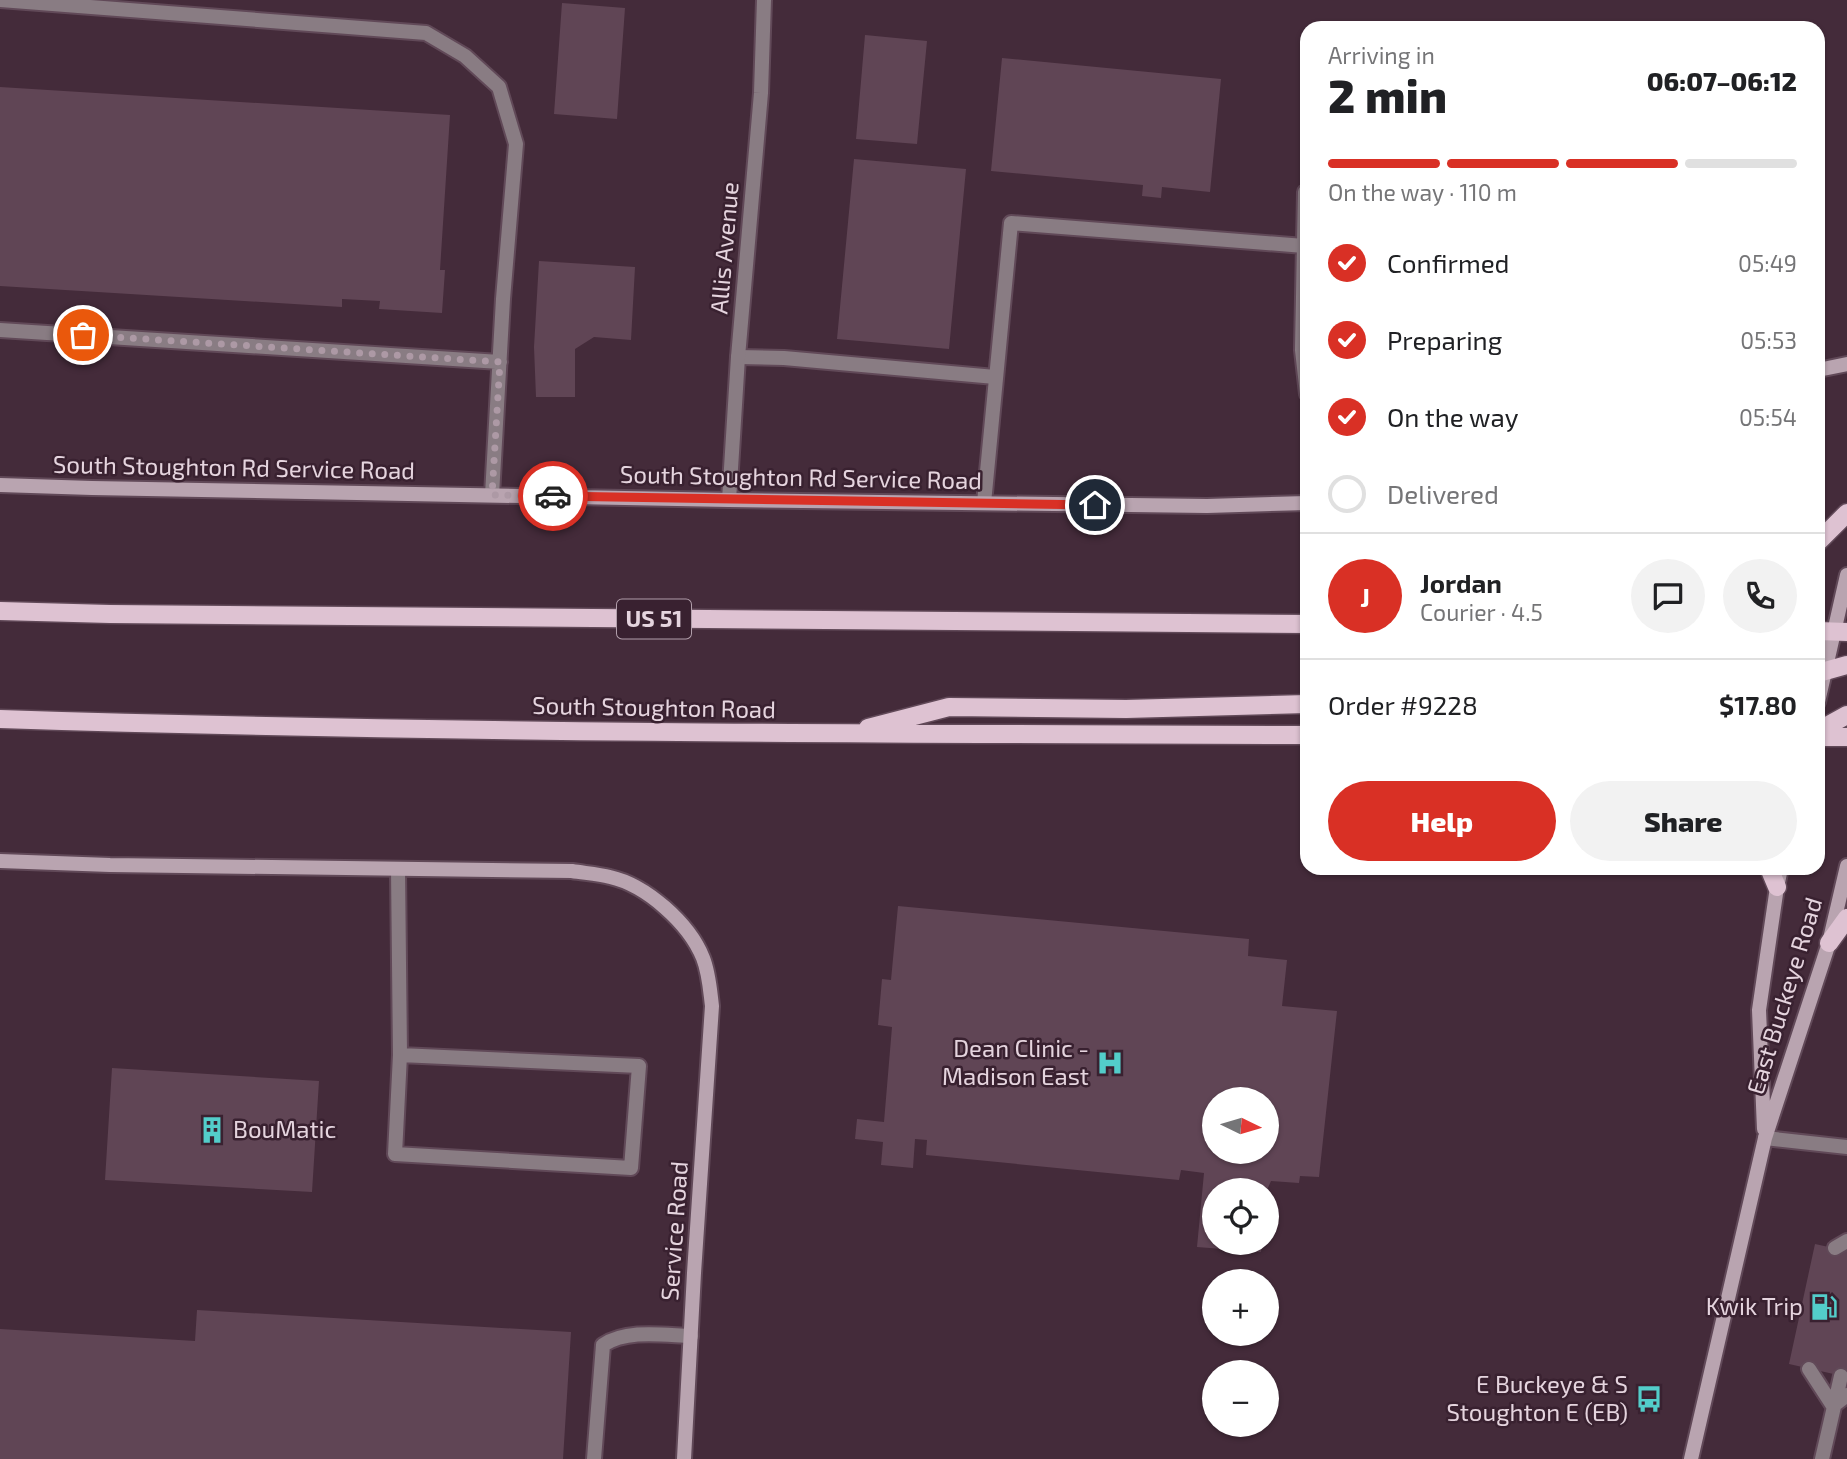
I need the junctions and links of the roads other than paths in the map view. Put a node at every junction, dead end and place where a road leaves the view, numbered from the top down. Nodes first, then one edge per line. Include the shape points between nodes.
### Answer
1 (0, 0) edge
2 (764, 0) edge
3 (1300, 246) edge
4 (0, 330) edge
5 (738, 357) junction
6 (500, 362) junction
7 (1847, 364) edge
8 (1825, 369) edge
9 (995, 377) junction
10 (0, 485) edge
11 (492, 495) junction
12 (729, 500) junction
13 (984, 503) junction
14 (1300, 503) edge
15 (1847, 513) edge
16 (1825, 535) edge
17 (1847, 575) edge
18 (0, 611) edge
19 (1300, 624) edge
20 (1833, 632) edge
21 (1825, 661) edge
22 (1847, 664) edge
23 (1825, 671) edge
24 (1300, 704) edge
25 (1847, 715) edge
26 (0, 719) edge
27 (1825, 727) edge
28 (845, 734) junction
29 (1300, 735) edge
30 (1825, 737) edge
31 (1847, 737) edge
32 (0, 861) edge
33 (1847, 866) edge
34 (398, 869) junction
35 (1772, 875) edge
36 (1779, 875) edge
37 (1776, 887) junction
38 (1847, 918) edge
39 (1829, 943) junction
40 (400, 1055) junction
41 (1765, 1138) junction
42 (1847, 1147) edge
43 (691, 1336) junction
44 (1810, 1369) dead end
45 (1841, 1376) dead end
46 (1847, 1395) edge
47 (1833, 1406) junction
48 (594, 1459) edge
49 (684, 1459) edge
50 (1691, 1459) edge
51 (1822, 1459) edge

1 - 6 street via 426,33 465,56 499,87 516,144
2 - 5 street, Allis Avenue via 761,93
3 - 9 street via 1011,223
4 - 6 street
5 - 9 street
5 - 12 street, Allis Avenue
6 - 11 street
7 - 8 street
9 - 13 street
10 - 11 street, South Stoughton Rd Service Road
11 - 12 street, South Stoughton Rd Service Road
12 - 13 street, South Stoughton Rd Service Road
13 - 14 street, South Stoughton Rd Service Road
15 - 16 main road
17 - 20 street
18 - 19 main road, US 51
20 - 21 street
22 - 23 main road
24 - 28 main road via 949,707
25 - 27 main road
26 - 28 main road, South Stoughton Road
28 - 29 main road, South Stoughton Road
30 - 31 main road
32 - 34 street
33 - 39 street, East Buckeye Road
34 - 40 street
34 - 43 street, Service Road via 572,871 611,877 654,898 693,941 709,978 712,1006
35 - 37 main road
36 - 37 street, East Buckeye Road
37 - 41 street, East Buckeye Road via 1759,1010
38 - 39 main road
39 - 41 street, East Buckeye Road
40 - 40 street via 395,1154 631,1168 639,1066
41 - 42 street
41 - 50 street, East Buckeye Road
43 - 48 street via 645,1334 613,1339 603,1346
43 - 49 street, Service Road
44 - 47 street
45 - 47 street
46 - 47 street
47 - 51 street

